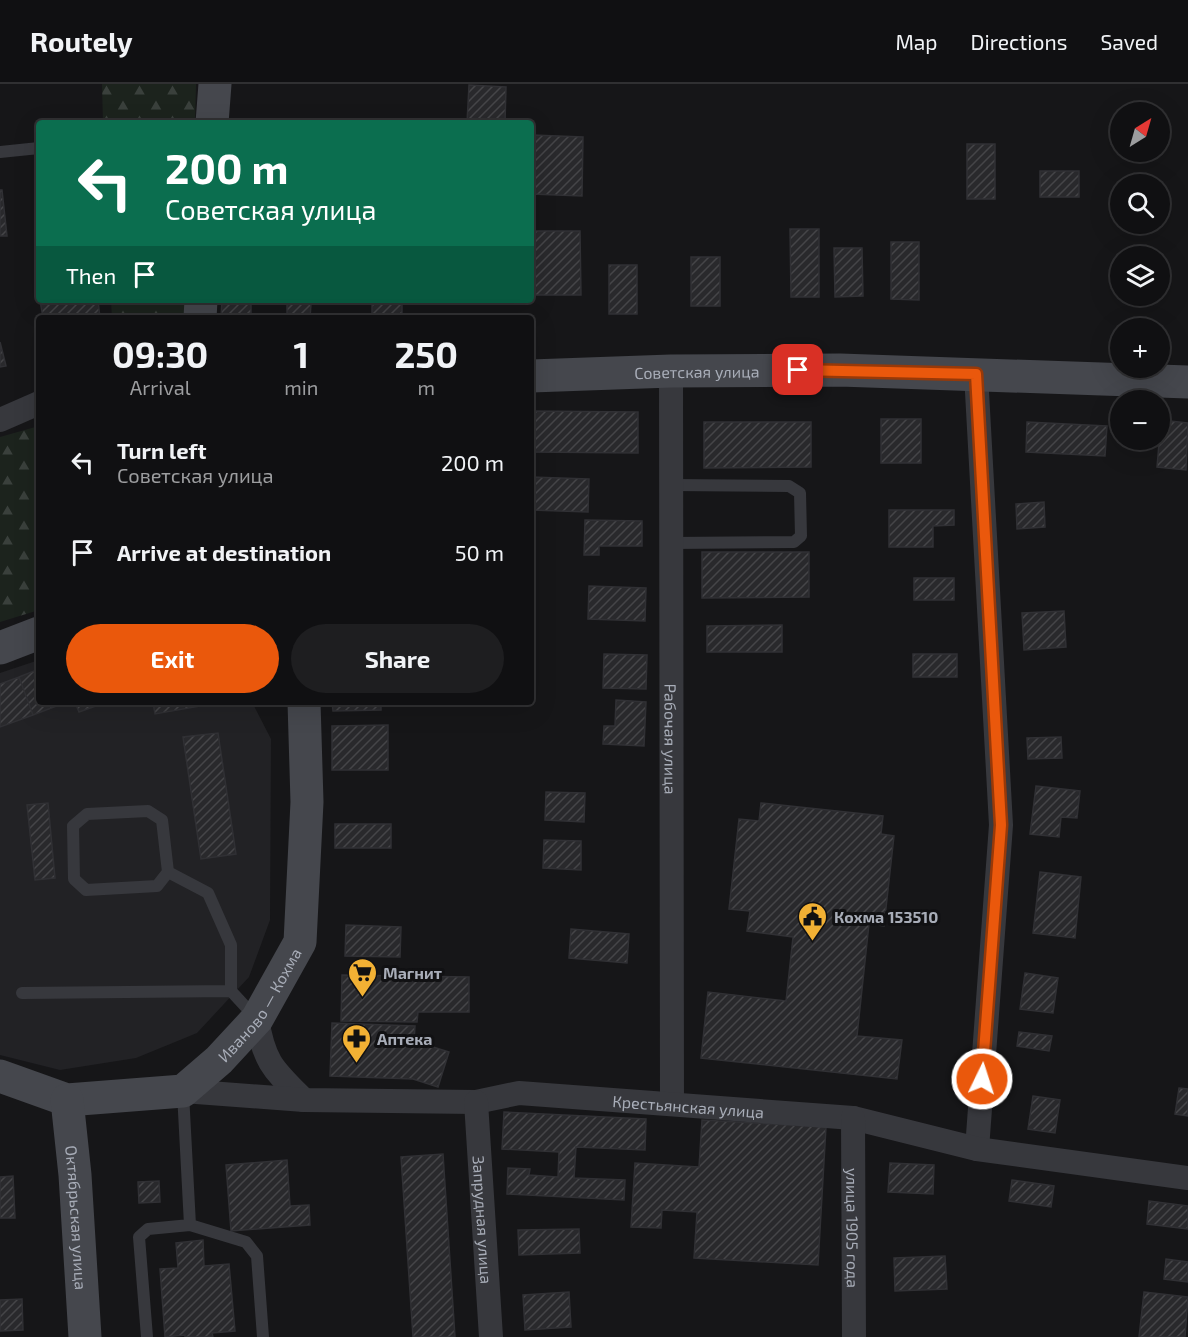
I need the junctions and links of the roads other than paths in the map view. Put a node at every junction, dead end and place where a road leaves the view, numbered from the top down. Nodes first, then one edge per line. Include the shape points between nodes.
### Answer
1 (215, 84) edge
2 (212, 120) edge
3 (36, 148) edge
4 (0, 152) edge
5 (671, 371) junction
6 (976, 374) junction
7 (534, 376) edge
8 (1188, 382) edge
9 (36, 404) edge
10 (0, 420) edge
11 (671, 485) junction
12 (671, 543) junction
13 (36, 634) edge
14 (0, 648) edge
15 (302, 705) edge
16 (168, 873) junction
17 (231, 991) junction
18 (22, 993) dead end
19 (257, 1019) junction
20 (0, 1076) edge
21 (183, 1091) junction
22 (67, 1100) junction
23 (304, 1100) junction
24 (476, 1102) junction
25 (672, 1104) junction
26 (853, 1118) junction
27 (977, 1149) junction
28 (1188, 1178) edge
29 (190, 1225) junction
30 (85, 1337) edge
31 (147, 1337) edge
32 (263, 1337) edge
33 (491, 1337) edge
34 (854, 1337) edge

1 - 2 main road
3 - 4 lane
5 - 6 main road, Советская улица
5 - 7 main road, Советская улица
5 - 11 street, Рабочая улица
6 - 8 main road, Советская улица
6 - 27 street via 1001,825
9 - 10 street
11 - 12 street, Рабочая улица
11 - 12 lane via 789,486 800,493 801,536 794,542
12 - 25 street, Рабочая улица
13 - 14 main road
15 - 19 main road, Иваново — Кохма via 307,802 300,942
16 - 16 lane via 162,820 148,811 87,814 73,826 74,879 87,890 157,886
16 - 17 lane via 208,893 231,945
17 - 18 lane
17 - 19 lane
19 - 21 main road, Иваново — Кохма
19 - 23 street via 261,1046 273,1070
20 - 22 main road
21 - 22 main road
21 - 23 street, Крестьянская улица
21 - 29 lane
22 - 30 main road, Октябрьская улица
23 - 24 street, Крестьянская улица
24 - 25 street, Крестьянская улица via 519,1093
24 - 33 street, Запрудная улица
25 - 26 street, Крестьянская улица
26 - 27 street, Крестьянская улица
26 - 34 street, улица 1905 года
27 - 28 street, Крестьянская улица
29 - 31 lane via 148,1229 139,1237
29 - 32 lane via 246,1242 256,1256

